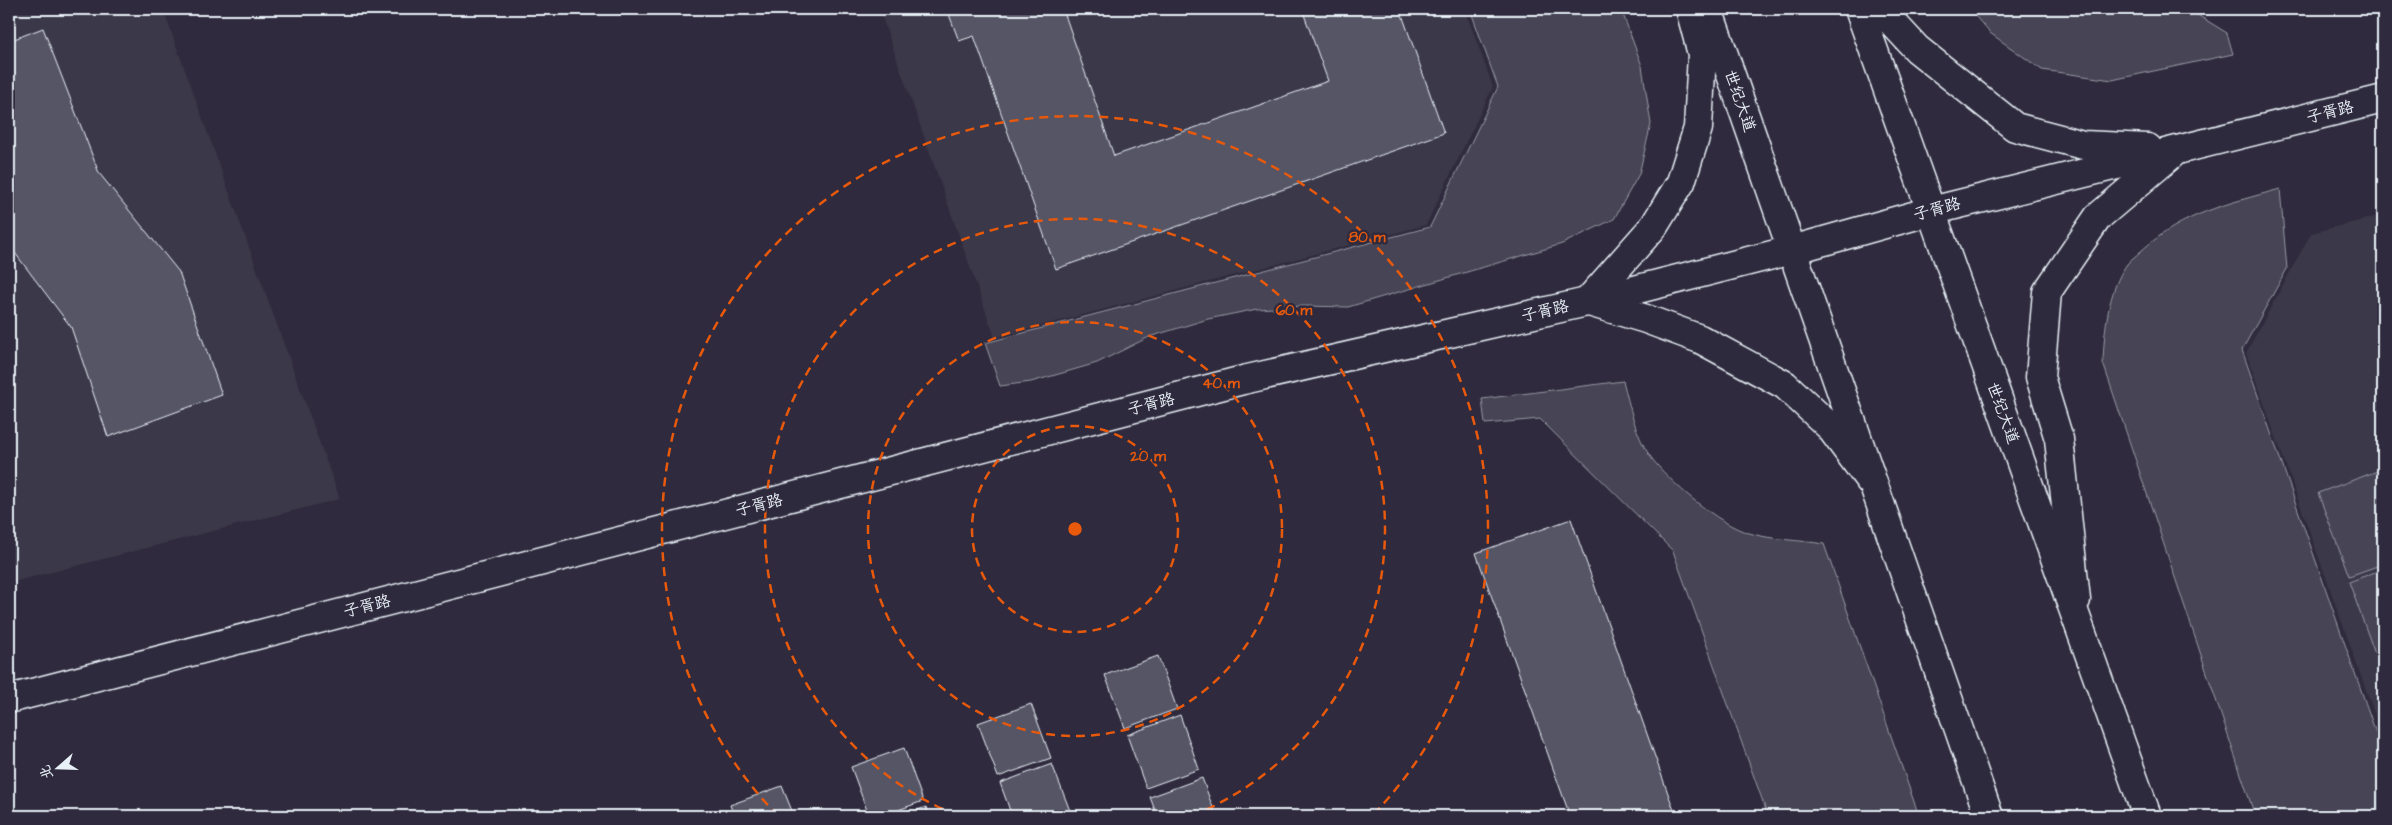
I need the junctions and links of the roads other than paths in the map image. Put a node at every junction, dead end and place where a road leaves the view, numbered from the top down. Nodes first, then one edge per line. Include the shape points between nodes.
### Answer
1 (1690, 9) edge
2 (1708, 9) edge
3 (1859, 9) edge
4 (1880, 9) edge
5 (2383, 99) edge
6 (2177, 150) junction
7 (1930, 211) junction
8 (1792, 250) junction
9 (1587, 302) junction
10 (1874, 486) junction
11 (2080, 630) junction
12 (9, 699) edge
13 (1988, 816) edge
14 (2147, 816) edge

1 - 9 street via 1702,54 1698,128 1681,182 1654,226
2 - 8 street, 世纪大道
3 - 7 street, 世纪大道
4 - 6 street via 1917,49 2015,127 2083,145
5 - 6 street, 子胥路
6 - 7 street, 子胥路
6 - 11 street via 2098,217 2047,292 2040,376 2058,438
7 - 8 street, 子胥路
7 - 11 street, 世纪大道
8 - 9 street, 子胥路
8 - 10 street, 世纪大道
9 - 10 street via 1700,339 1785,385 1830,427
9 - 12 street, 子胥路 via 1243,380
10 - 13 street, 世纪大道
11 - 14 street, 世纪大道

